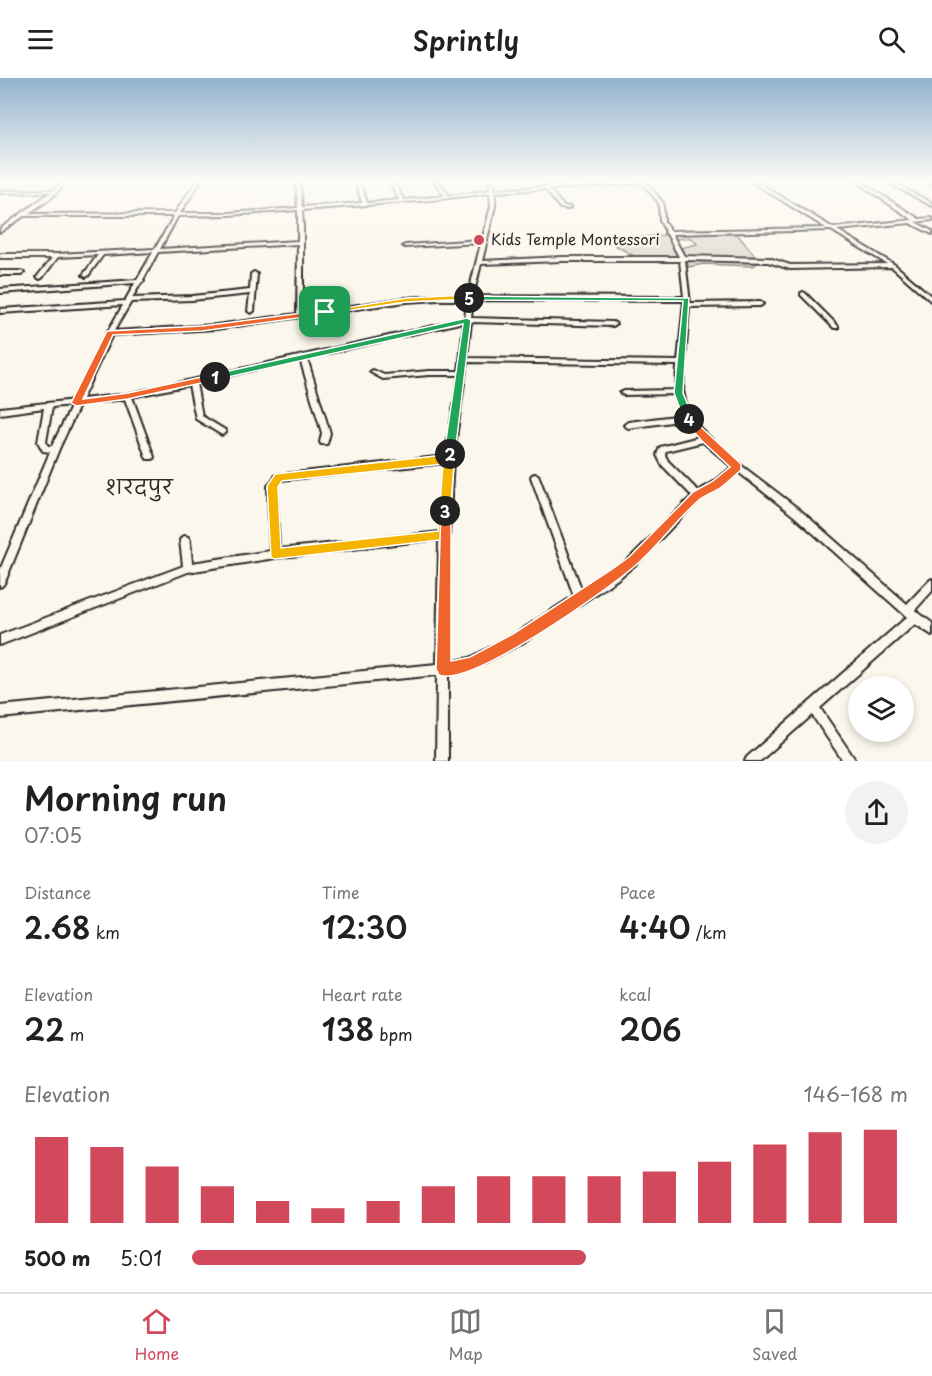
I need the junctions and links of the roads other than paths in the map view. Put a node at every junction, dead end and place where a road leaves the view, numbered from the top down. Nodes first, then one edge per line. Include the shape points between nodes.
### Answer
1 (205, 214) edge
2 (300, 214) edge
3 (491, 214) edge
4 (662, 214) edge
5 (808, 214) edge
6 (908, 214) edge
7 (24, 215) joint
8 (177, 215) junction
9 (909, 220) junction
10 (917, 220) junction
11 (931, 220) edge
12 (834, 229) junction
13 (0, 231) edge
14 (667, 233) junction
15 (932, 233) edge
16 (484, 241) junction
17 (300, 242) junction
18 (405, 246) dead end
19 (158, 250) junction
20 (101, 254) junction
21 (0, 256) edge
22 (56, 256) junction
23 (682, 259) junction
24 (478, 263) junction
25 (893, 266) junction
26 (0, 273) edge
27 (21, 273) dead end
28 (254, 274) dead end
29 (86, 275) dead end
30 (40, 277) dead end
31 (141, 281) junction
32 (0, 291) edge
33 (251, 292) junction
34 (803, 294) dead end
35 (470, 298) junction
36 (932, 300) edge
37 (128, 302) junction
38 (687, 302) junction
39 (760, 304) dead end
40 (0, 311) edge
41 (251, 311) dead end
42 (300, 316) junction
43 (467, 320) junction
44 (613, 324) dead end
45 (836, 327) dead end
46 (110, 333) junction
47 (303, 357) junction
48 (463, 360) junction
49 (681, 363) junction
50 (373, 372) dead end
51 (462, 373) junction
52 (192, 383) junction
53 (624, 393) dead end
54 (679, 393) junction
55 (128, 396) junction
56 (76, 403) junction
57 (48, 407) junction
58 (0, 411) edge
59 (687, 417) junction
60 (628, 425) dead end
61 (222, 432) dead end
62 (706, 438) junction
63 (324, 442) dead end
64 (55, 449) junction
65 (150, 456) dead end
66 (449, 459) junction
67 (737, 467) junction
68 (535, 477) dead end
69 (697, 496) junction
70 (444, 535) junction
71 (185, 540) dead end
72 (275, 554) junction
73 (3, 568) edge
74 (188, 568) junction
75 (0, 582) edge
76 (932, 584) edge
77 (580, 598) junction
78 (912, 614) junction
79 (932, 630) edge
80 (0, 640) edge
81 (444, 669) junction
82 (813, 707) junction
83 (0, 711) edge
84 (442, 761) edge
85 (751, 761) edge
86 (850, 761) edge

1 - 8 street
2 - 17 street
3 - 16 street
4 - 14 street
5 - 12 street
6 - 10 street
7 - 8 street
7 - 13 street
8 - 19 street
9 - 10 street
9 - 12 street
9 - 15 street
10 - 11 street
12 - 14 street
12 - 25 street
14 - 23 street
16 - 18 street
16 - 24 street
17 - 19 street
17 - 42 street
19 - 20 street
19 - 31 street
20 - 22 street
20 - 29 street
21 - 22 street
22 - 30 street
23 - 24 street
23 - 25 street via 769,260 790,267
23 - 38 street
24 - 35 street
25 - 36 street
26 - 27 street
28 - 33 street
31 - 32 street
31 - 37 street
33 - 37 street
33 - 41 street
34 - 45 street
35 - 38 street
35 - 42 street via 406,300
35 - 43 street
37 - 40 street
37 - 46 street
38 - 39 street
38 - 49 street
42 - 46 street via 202,328
43 - 44 street
43 - 47 street
43 - 48 street
46 - 56 street
47 - 52 street
47 - 63 street via 326,433
48 - 49 street
48 - 51 street
49 - 54 street
50 - 51 street via 383,377
51 - 66 street
52 - 55 street
52 - 61 street via 199,417
53 - 54 street
54 - 59 street
55 - 56 street
55 - 65 street
56 - 57 street
56 - 64 street
57 - 58 street
57 - 64 street via 42,442 45,449
59 - 60 street
59 - 62 street
62 - 67 street
62 - 69 street via 663,449 661,456
64 - 73 street
66 - 70 street
66 - 72 street via 279,477 272,486
67 - 69 street
67 - 78 street via 797,513
68 - 77 street
69 - 77 street via 633,561
70 - 72 street
70 - 81 street
71 - 74 street
72 - 74 street
73 - 75 street
74 - 80 street
76 - 78 street
77 - 81 street via 497,651 471,663
78 - 79 street
78 - 82 street
81 - 83 street
81 - 84 street
82 - 85 street
82 - 86 street

